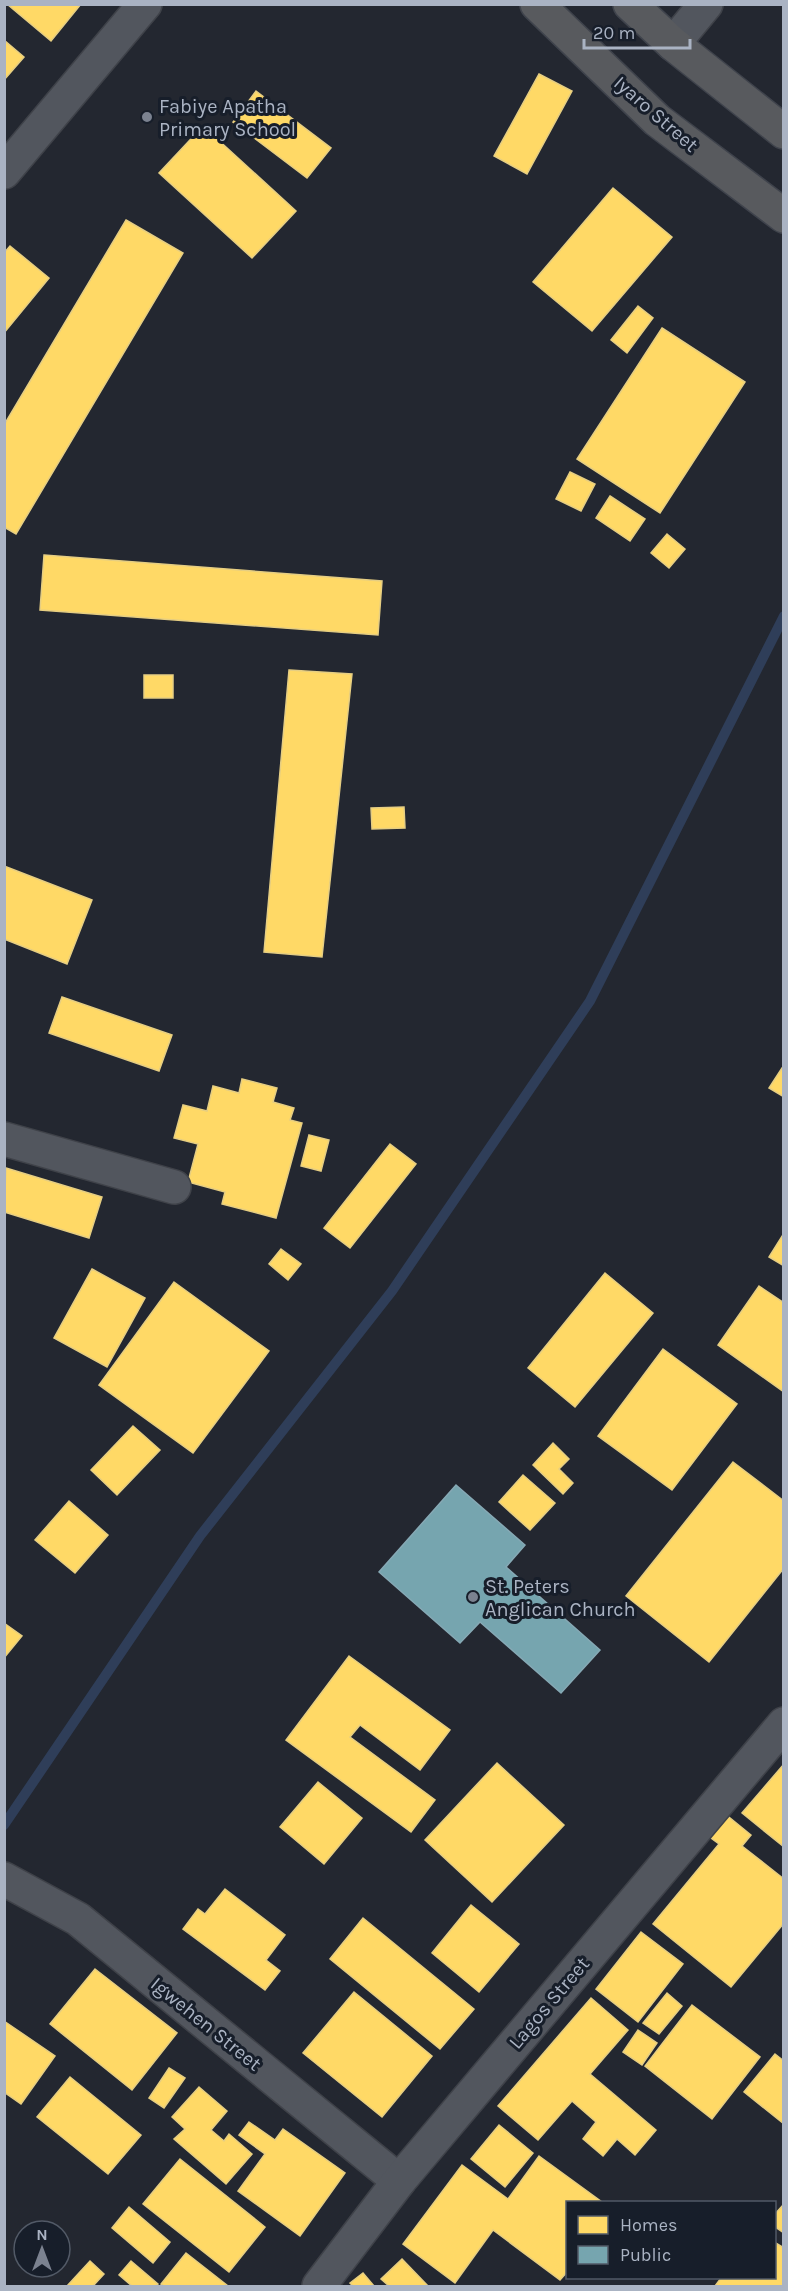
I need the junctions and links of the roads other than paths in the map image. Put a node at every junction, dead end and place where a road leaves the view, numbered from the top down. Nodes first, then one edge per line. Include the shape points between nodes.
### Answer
1 (145, 4) edge
2 (537, 4) edge
3 (630, 4) edge
4 (706, 4) edge
5 (674, 44) junction
6 (783, 132) edge
7 (4, 172) edge
8 (783, 216) edge
9 (4, 1139) edge
10 (174, 1187) dead end
11 (783, 1724) edge
12 (4, 1879) edge
13 (399, 2181) junction
14 (319, 2286) edge

1 - 7 street
2 - 8 highway, Iyaro Street via 657,120
3 - 5 highway
4 - 5 street
5 - 6 highway
9 - 10 street
11 - 13 street, Lagos Street
12 - 13 street, Igwehen Street via 78,1919
13 - 14 street, Lagos Street

